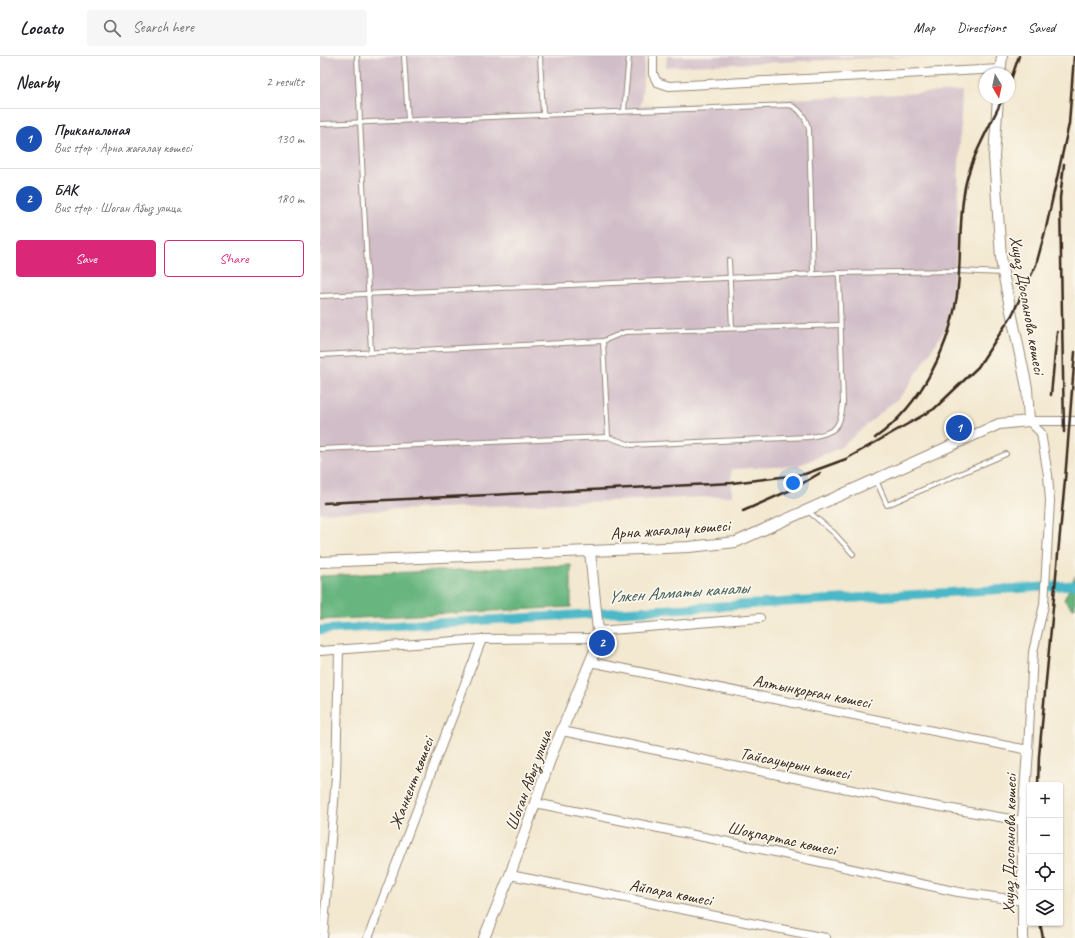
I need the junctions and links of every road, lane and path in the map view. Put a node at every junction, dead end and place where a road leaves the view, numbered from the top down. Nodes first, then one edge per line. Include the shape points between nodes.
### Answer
1 (357, 56) edge
2 (404, 56) edge
3 (540, 56) edge
4 (629, 56) edge
5 (653, 56) edge
6 (1002, 56) edge
7 (1001, 68) edge
8 (979, 73) edge
9 (998, 104) edge
10 (624, 111) junction
11 (542, 114) junction
12 (408, 120) junction
13 (360, 122) junction
14 (320, 124) edge
15 (729, 260) dead end
16 (839, 273) junction
17 (1003, 273) junction
18 (813, 274) junction
19 (730, 278) junction
20 (368, 294) junction
21 (320, 296) edge
22 (840, 325) junction
23 (732, 328) junction
24 (603, 341) junction
25 (370, 352) junction
26 (320, 355) edge
27 (1029, 421) junction
28 (1072, 421) edge
29 (608, 437) junction
30 (320, 449) edge
31 (1006, 454) dead end
32 (876, 480) junction
33 (806, 510) junction
34 (590, 551) junction
35 (853, 554) dead end
36 (320, 562) edge
37 (760, 618) dead end
38 (597, 635) junction
39 (482, 639) junction
40 (339, 650) junction
41 (320, 651) edge
42 (590, 662) junction
43 (562, 731) junction
44 (1028, 750) junction
45 (535, 803) junction
46 (1023, 821) junction
47 (510, 875) junction
48 (1024, 901) junction
49 (323, 938) edge
50 (368, 938) edge
51 (484, 938) edge
52 (826, 938) edge
53 (1023, 938) edge

1 - 13 lane
2 - 12 lane
3 - 11 lane
4 - 10 lane
5 - 8 street via 653,74 657,82 669,86
6 - 7 street
9 - 17 street, Хиуаз Доспанова көшесі via 994,157
10 - 11 lane
10 - 18 lane via 790,105 798,109 804,116 809,130
11 - 12 lane
12 - 13 lane
13 - 14 lane
13 - 20 lane
15 - 19 lane
16 - 17 lane
16 - 18 lane
16 - 22 lane
17 - 27 street, Хиуаз Доспанова көшесі via 1027,388
18 - 19 lane
19 - 20 lane
19 - 23 lane
20 - 21 lane
20 - 25 lane
22 - 23 lane
22 - 29 lane via 842,420 824,434 810,437 631,445
23 - 24 lane via 625,332
24 - 25 lane
24 - 29 lane
25 - 26 lane
27 - 28 street, Арна жағалау көшесі
27 - 32 street, Арна жағалау көшесі via 999,424
27 - 44 street via 1041,433 1050,501 1044,605 1034,652
29 - 30 lane
31 - 32 lane via 888,505
32 - 33 street, Арна жағалау көшесі
33 - 34 street, Арна жағалау көшесі via 736,542 689,548
33 - 35 lane via 834,533
34 - 36 street, Арна жағалау көшесі
34 - 38 street, Шоган Абыз улица
37 - 38 street
38 - 39 street
38 - 42 street, Шоган Абыз улица via 596,648
39 - 40 street
39 - 50 street, Жанкент көшесі
40 - 41 street
40 - 49 street via 336,777
42 - 43 street, Шоган Абыз улица
42 - 44 street, Алтынқорған көшесі
43 - 45 street, Шоган Абыз улица
43 - 46 street, Тайсауырын көшесі via 917,803
44 - 46 street, Хиуаз Доспанова көшесі
45 - 47 street, Шоган Абыз улица
45 - 48 street, Шоқпартас көшесі via 958,892
46 - 48 street, Хиуаз Доспанова көшесі
47 - 51 street, Шоган Абыз улица
47 - 52 street, Айпара көшесі
48 - 53 street, Хиуаз Доспанова көшесі

